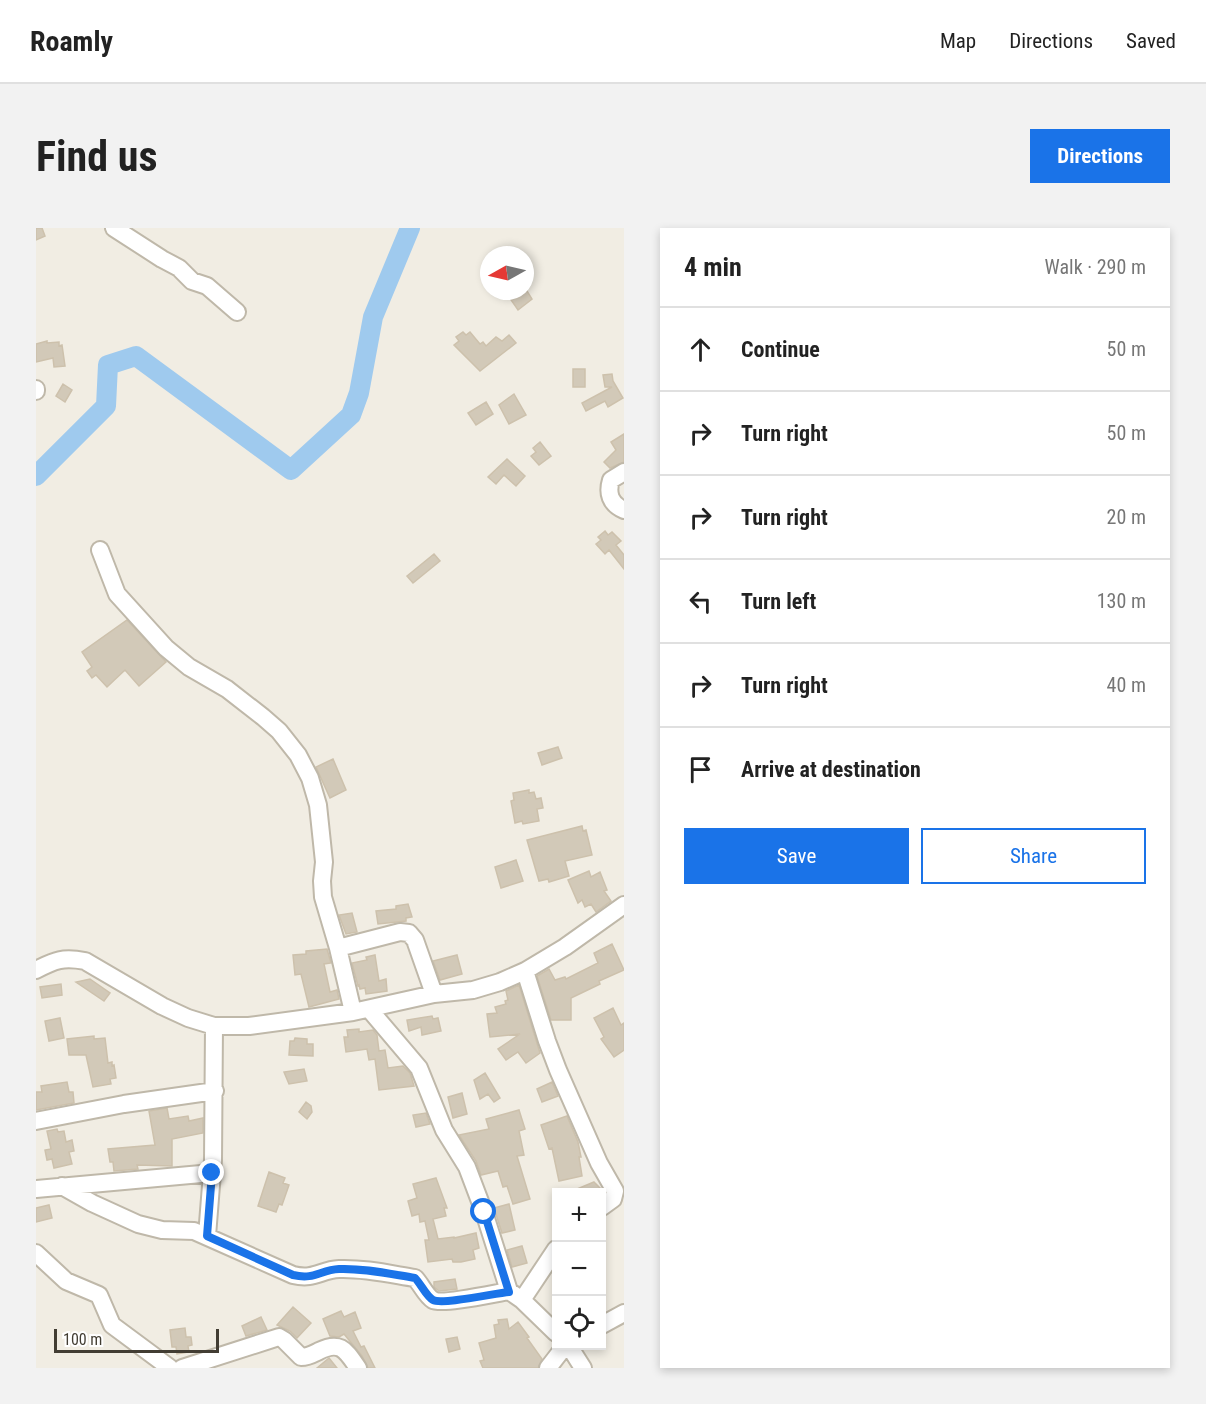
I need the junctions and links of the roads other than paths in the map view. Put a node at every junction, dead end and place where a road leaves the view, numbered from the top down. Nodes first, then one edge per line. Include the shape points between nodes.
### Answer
1 (114, 228) edge
2 (237, 312) dead end
3 (624, 472) edge
4 (624, 510) edge
5 (100, 550) dead end
6 (624, 905) edge
7 (338, 948) junction
8 (36, 970) edge
9 (525, 970) junction
10 (434, 994) junction
11 (361, 1010) junction
12 (214, 1026) junction
13 (215, 1091) junction
14 (36, 1121) edge
15 (212, 1173) junction
16 (62, 1185) junction
17 (36, 1189) edge
18 (606, 1204) edge
19 (207, 1236) junction
20 (36, 1253) edge
21 (552, 1254) edge
22 (516, 1296) junction
23 (624, 1313) edge
24 (606, 1323) edge
25 (552, 1329) edge
26 (564, 1350) edge
27 (570, 1350) edge
28 (170, 1368) edge
29 (182, 1368) edge
30 (358, 1368) edge
31 (548, 1368) edge
32 (583, 1368) edge

1 - 2 street via 179,268 192,281 207,286
3 - 4 street via 611,480 608,488 609,498
5 - 7 street via 117,594 166,648 263,717 298,755 318,805 323,897
6 - 9 street
7 - 10 street via 409,933
7 - 11 street
8 - 12 street via 58,959 85,961 162,1006
9 - 10 street via 473,990
9 - 18 street via 558,1070 615,1191
10 - 11 street
11 - 12 street via 249,1026
11 - 22 street via 419,1068 444,1130 467,1167
12 - 13 street
13 - 14 street
13 - 15 street
15 - 16 street
15 - 19 street
16 - 17 street
16 - 19 street via 138,1224
19 - 22 street via 305,1278 347,1269 415,1278 436,1302
20 - 28 street via 66,1281 99,1295 112,1325
21 - 22 street
22 - 25 street
23 - 24 street
26 - 31 street
27 - 32 street
29 - 30 street via 279,1337 300,1357 338,1346

